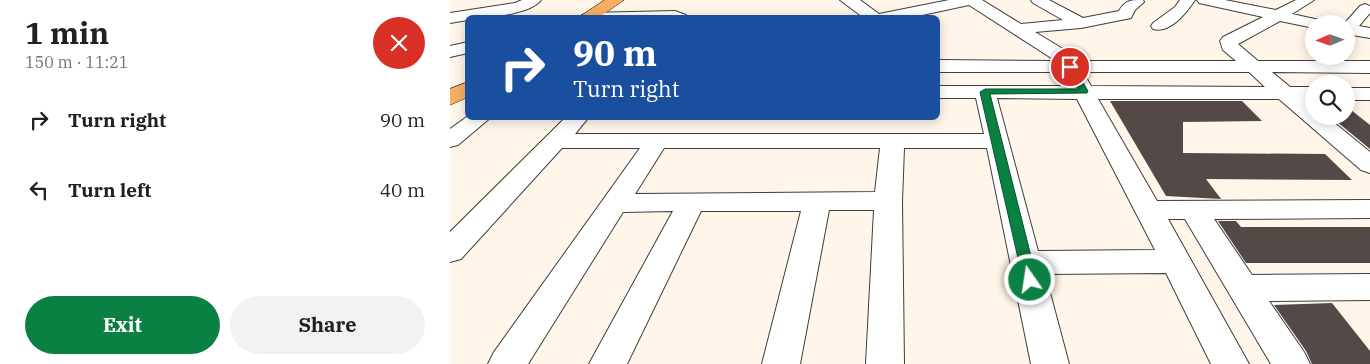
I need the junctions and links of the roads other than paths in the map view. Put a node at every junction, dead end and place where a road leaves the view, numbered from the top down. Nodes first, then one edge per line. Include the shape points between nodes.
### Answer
1 (534, 0) edge
2 (616, 0) edge
3 (847, 0) edge
4 (971, 0) edge
5 (1038, 0) edge
6 (1188, 0) edge
7 (1204, 0) edge
8 (1307, 0) edge
9 (687, 2) dead end
10 (1137, 2) dead end
11 (1365, 10) dead end
12 (450, 11) edge
13 (477, 13) junction
14 (465, 15) edge
15 (466, 15) edge
16 (592, 15) edge
17 (678, 15) edge
18 (870, 15) edge
19 (897, 15) edge
20 (1275, 16) junction
21 (450, 18) edge
22 (1355, 21) edge
23 (1305, 22) edge
24 (1081, 23) junction
25 (1159, 26) dead end
26 (1019, 30) junction
27 (1355, 30) edge
28 (1370, 33) edge
29 (465, 48) edge
30 (450, 52) edge
31 (940, 66) edge
32 (1070, 67) junction
33 (1370, 67) edge
34 (1253, 68) junction
35 (1084, 91) junction
36 (940, 92) edge
37 (985, 92) junction
38 (1284, 93) junction
39 (1305, 93) edge
40 (1355, 94) edge
41 (1370, 94) edge
42 (475, 120) edge
43 (575, 120) edge
44 (450, 140) edge
45 (554, 141) junction
46 (657, 141) junction
47 (997, 141) junction
48 (894, 142) junction
49 (1370, 165) edge
50 (817, 201) junction
51 (888, 201) junction
52 (692, 202) junction
53 (615, 203) junction
54 (1370, 209) edge
55 (1149, 210) junction
56 (1194, 210) junction
57 (450, 251) edge
58 (1176, 261) junction
59 (1026, 263) junction
60 (1243, 288) junction
61 (1365, 293) edge
62 (507, 364) edge
63 (608, 364) edge
64 (781, 364) edge
65 (886, 364) edge
66 (1050, 364) edge
67 (1230, 364) edge
68 (1291, 364) edge

1 - 13 street via 518,7
2 - 16 main road
3 - 18 street
4 - 19 street
4 - 26 street
5 - 24 street
6 - 25 street
7 - 20 street
8 - 20 street
9 - 17 street
10 - 24 street via 1124,15
11 - 22 street
12 - 13 street
13 - 15 street
14 - 21 street
20 - 23 street
20 - 34 street via 1230,41 1229,46
24 - 26 street
26 - 32 street via 1066,59
27 - 28 street
29 - 30 street
31 - 32 street
32 - 34 street
32 - 35 street
33 - 34 street
34 - 38 street
35 - 37 street
35 - 38 street
35 - 55 street
36 - 37 street
37 - 47 street
38 - 39 street
38 - 49 street
40 - 41 street
42 - 44 street
43 - 45 street
45 - 46 street
45 - 57 street
46 - 48 street
46 - 53 street
47 - 48 street
47 - 59 street
48 - 51 street
50 - 51 street
50 - 52 street
50 - 64 street
51 - 65 street
52 - 53 street
52 - 63 street
53 - 62 street
54 - 56 street
55 - 56 street
55 - 58 street
56 - 60 street
58 - 59 street
58 - 67 street
59 - 66 street
60 - 61 street
60 - 68 street

